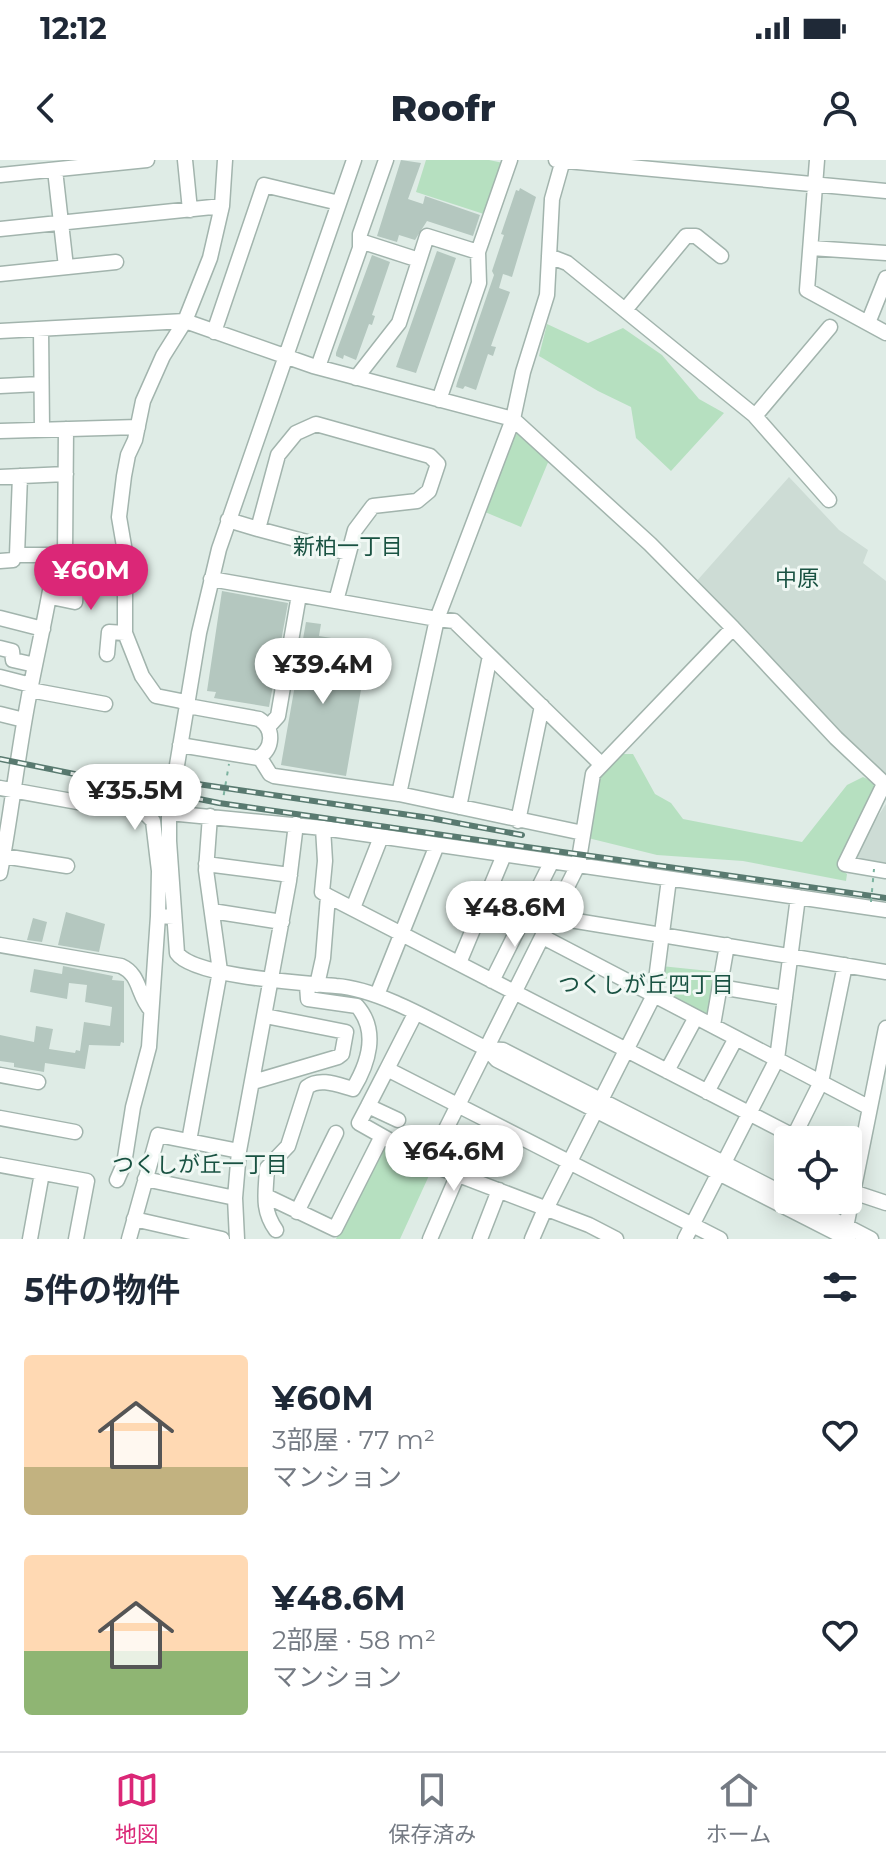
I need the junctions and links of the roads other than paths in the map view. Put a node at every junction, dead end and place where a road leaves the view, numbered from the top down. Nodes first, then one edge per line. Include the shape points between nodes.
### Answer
1 (147, 160) edge
2 (185, 160) edge
3 (225, 160) edge
4 (354, 160) edge
5 (386, 160) edge
6 (510, 160) edge
7 (560, 160) edge
8 (817, 160) edge
9 (130, 161) edge
10 (55, 170) junction
11 (0, 175) edge
12 (815, 186) junction
13 (886, 191) edge
14 (339, 203) junction
15 (222, 206) junction
16 (190, 210) junction
17 (61, 223) junction
18 (0, 229) edge
19 (360, 241) junction
20 (811, 248) junction
21 (478, 252) junction
22 (886, 253) edge
23 (549, 256) junction
24 (721, 256) dead end
25 (419, 260) junction
26 (116, 262) dead end
27 (66, 267) junction
28 (0, 274) edge
29 (886, 278) edge
30 (625, 310) junction
31 (185, 321) junction
32 (868, 323) junction
33 (830, 327) dead end
34 (41, 329) junction
35 (0, 331) edge
36 (214, 332) junction
37 (886, 333) edge
38 (285, 356) junction
39 (318, 367) junction
40 (356, 378) junction
41 (40, 384) junction
42 (0, 386) edge
43 (439, 400) junction
44 (755, 416) junction
45 (513, 419) junction
46 (138, 427) junction
47 (42, 429) junction
48 (66, 429) junction
49 (0, 431) edge
50 (66, 474) junction
51 (20, 476) junction
52 (0, 477) edge
53 (829, 500) dead end
54 (228, 520) junction
55 (258, 529) junction
56 (348, 553) junction
57 (56, 555) junction
58 (78, 563) dead end
59 (211, 579) junction
60 (299, 595) junction
61 (51, 597) junction
62 (336, 601) junction
63 (0, 618) edge
64 (437, 619) junction
65 (733, 628) junction
66 (125, 633) junction
67 (45, 639) junction
68 (0, 648) edge
69 (107, 654) dead end
70 (490, 656) junction
71 (35, 665) junction
72 (0, 677) edge
73 (30, 688) junction
74 (105, 704) dead end
75 (188, 706) junction
76 (542, 706) junction
77 (0, 714) edge
78 (24, 720) junction
79 (269, 726) junction
80 (180, 745) junction
81 (260, 758) junction
82 (601, 764) junction
83 (885, 785) edge
84 (7, 790) edge
85 (399, 794) junction
86 (459, 807) junction
87 (169, 813) junction
88 (215, 816) junction
89 (518, 821) junction
90 (296, 824) junction
91 (323, 828) junction
92 (583, 833) junction
93 (381, 837) junction
94 (437, 845) junction
95 (504, 855) junction
96 (3, 856) junction
97 (552, 861) junction
98 (206, 864) junction
99 (578, 865) junction
100 (67, 866) dead end
101 (880, 870) edge
102 (0, 873) edge
103 (290, 875) junction
104 (669, 879) junction
105 (328, 896) junction
106 (798, 897) junction
107 (353, 908) junction
108 (886, 910) edge
109 (212, 911) junction
110 (166, 916) junction
111 (552, 917) junction
112 (282, 922) junction
113 (401, 933) junction
114 (662, 934) junction
115 (543, 937) junction
116 (0, 945) edge
117 (727, 945) junction
118 (177, 953) junction
119 (791, 956) junction
120 (154, 958) junction
121 (459, 963) junction
122 (845, 965) junction
123 (220, 971) junction
124 (886, 972) edge
125 (270, 981) junction
126 (492, 981) junction
127 (312, 985) junction
128 (720, 987) junction
129 (515, 993) junction
130 (377, 995) junction
131 (654, 995) junction
132 (785, 998) junction
133 (151, 1010) junction
134 (415, 1014) junction
135 (265, 1016) junction
136 (696, 1017) junction
137 (713, 1025) junction
138 (886, 1028) edge
139 (736, 1038) junction
140 (487, 1049) junction
141 (627, 1050) junction
142 (777, 1059) junction
143 (387, 1069) junction
144 (667, 1071) junction
145 (0, 1075) edge
146 (38, 1082) dead end
147 (253, 1082) junction
148 (821, 1082) junction
149 (880, 1085) edge
150 (707, 1092) junction
151 (459, 1105) junction
152 (599, 1105) junction
153 (368, 1106) junction
154 (870, 1108) junction
155 (750, 1114) junction
156 (0, 1118) edge
157 (398, 1120) dead end
158 (774, 1126) edge
159 (803, 1126) edge
160 (75, 1132) dead end
161 (336, 1133) dead end
162 (382, 1136) junction
163 (862, 1136) edge
164 (189, 1141) junction
165 (239, 1151) junction
166 (570, 1162) junction
167 (429, 1163) junction
168 (0, 1165) edge
169 (722, 1168) junction
170 (42, 1173) junction
171 (458, 1174) junction
172 (145, 1179) junction
173 (117, 1180) dead end
174 (499, 1190) junction
175 (774, 1190) edge
176 (862, 1195) edge
177 (266, 1196) junction
178 (235, 1198) junction
179 (886, 1203) edge
180 (545, 1209) junction
181 (297, 1212) junction
182 (819, 1214) edge
183 (853, 1214) edge
184 (134, 1219) junction
185 (692, 1225) junction
186 (276, 1230) dead end
187 (586, 1232) edge
188 (853, 1235) edge
189 (30, 1239) edge
190 (76, 1239) edge
191 (129, 1239) edge
192 (222, 1239) edge
193 (237, 1239) edge
194 (430, 1239) edge
195 (480, 1239) edge
196 (532, 1239) edge
197 (616, 1239) edge
198 (685, 1239) edge
199 (720, 1239) edge

1 - 9 street
2 - 16 street
3 - 15 street
4 - 14 street
5 - 19 street
6 - 21 street
7 - 12 street
7 - 23 street
8 - 12 street
9 - 10 street
10 - 11 street
10 - 17 street
12 - 13 street
12 - 20 street
14 - 36 street via 264,185
14 - 38 street
15 - 16 street
15 - 31 street via 210,258
16 - 17 street
17 - 18 street
17 - 27 street
19 - 25 street
19 - 39 street
20 - 22 street
20 - 32 street via 807,290
21 - 25 street via 427,236
21 - 43 street via 479,283
23 - 30 street via 567,263
23 - 45 street via 547,295
24 - 30 street via 696,236 686,236
25 - 40 street via 399,323
26 - 27 street
27 - 28 street
29 - 32 street
30 - 44 street
31 - 34 street
31 - 36 street
31 - 46 street via 153,378
32 - 37 street
33 - 44 street
34 - 35 street
34 - 41 street
36 - 38 street
38 - 39 street
38 - 54 street
39 - 40 street
40 - 43 street
41 - 42 street
41 - 47 street
43 - 45 street
44 - 53 street
45 - 64 street
45 - 65 street
46 - 48 street
46 - 66 street via 128,455 119,517 125,552
47 - 48 street
47 - 49 street
48 - 50 street
50 - 51 street
50 - 57 street via 65,554
51 - 52 street
51 - 57 street via 17,555
54 - 55 street
54 - 59 street
55 - 56 street
55 - 56 street via 278,455 296,433 316,424 430,456 438,464 429,491 417,501 373,506 355,530
56 - 62 street
57 - 61 street
58 - 61 street via 75,602
59 - 60 street
59 - 75 street
60 - 62 street
60 - 79 street via 278,716
61 - 67 street
62 - 64 street
63 - 67 street
64 - 70 street via 454,621
64 - 85 street
65 - 82 street
65 - 83 street
66 - 69 street via 109,632
66 - 75 street via 156,696
67 - 71 street
68 - 71 street via 12,651 13,660
70 - 76 street
70 - 86 street
71 - 73 street
72 - 73 street
73 - 74 street
73 - 78 street
75 - 79 street via 259,719
75 - 80 street
76 - 82 street
76 - 89 street
77 - 78 street
78 - 84 street
79 - 81 street via 269,744
80 - 81 street
80 - 87 street
81 - 85 street via 274,776
82 - 92 street via 593,774
83 - 101 street via 845,864
84 - 96 street
84 - 110 street via 145,813 153,821
85 - 86 street
86 - 89 street
87 - 88 street
87 - 110 street
88 - 90 street
88 - 98 street
89 - 92 street
90 - 91 street
90 - 103 street
91 - 93 street
91 - 105 street via 322,892
92 - 99 street
93 - 94 street
93 - 107 street
94 - 95 street
94 - 113 street
95 - 97 street
95 - 121 street
96 - 100 street
96 - 102 street
97 - 99 street
97 - 126 street
98 - 103 street
98 - 109 street
99 - 104 street
99 - 111 street
103 - 112 street
104 - 106 street
104 - 114 street
105 - 107 street
105 - 127 street via 323,958
106 - 108 street
106 - 119 street
107 - 113 street
109 - 112 street
109 - 123 street
110 - 118 street
110 - 120 street
111 - 114 street
111 - 115 street
112 - 125 street
113 - 121 street
113 - 130 street
114 - 117 street
114 - 131 street
115 - 129 street
115 - 131 street
116 - 133 street via 121,966 134,975 142,1001
117 - 119 street
117 - 128 street
118 - 120 street
118 - 123 street via 187,963
119 - 122 street
119 - 132 street
120 - 133 street
121 - 126 street
122 - 124 street
122 - 148 street
123 - 125 street
123 - 164 street
125 - 127 street
125 - 135 street
126 - 129 street
127 - 130 street
127 - 177 street via 308,999 357,1006 366,1016 368,1056 353,1089 326,1082 307,1087 288,1146 267,1168
128 - 132 street
128 - 137 street
129 - 140 street
129 - 141 street
130 - 134 street
131 - 136 street
131 - 141 street
132 - 142 street
133 - 173 street via 149,1047
134 - 140 street
134 - 143 street
135 - 147 street
135 - 147 street via 346,1032 338,1057
136 - 137 street
136 - 144 street
137 - 139 street
138 - 149 street
139 - 142 street
139 - 150 street
140 - 151 street
140 - 152 street via 497,1060
141 - 144 street
141 - 152 street
142 - 148 street
142 - 155 street
143 - 151 street
143 - 153 street
144 - 150 street
145 - 146 street
147 - 165 street
148 - 154 street
148 - 159 street
149 - 154 street
150 - 155 street
151 - 166 street
151 - 167 street
152 - 166 street
152 - 169 street
153 - 157 street
153 - 162 street via 359,1123
154 - 163 street
155 - 158 street
155 - 169 street
156 - 160 street
161 - 181 street
162 - 167 street
162 - 181 street via 335,1229
164 - 165 street
164 - 172 street via 158,1135
165 - 178 street
166 - 180 street
166 - 185 street
167 - 171 street
168 - 170 street
169 - 175 street
169 - 185 street
169 - 188 street
170 - 189 street
170 - 190 street via 87,1181
171 - 174 street
171 - 194 street
172 - 178 street
172 - 184 street
174 - 180 street
174 - 195 street
176 - 179 street
177 - 181 street
177 - 186 street via 267,1218
178 - 193 street
180 - 187 street
180 - 196 street
182 - 188 street
183 - 188 street
184 - 191 street
184 - 192 street
185 - 198 street
185 - 199 street
187 - 197 street

